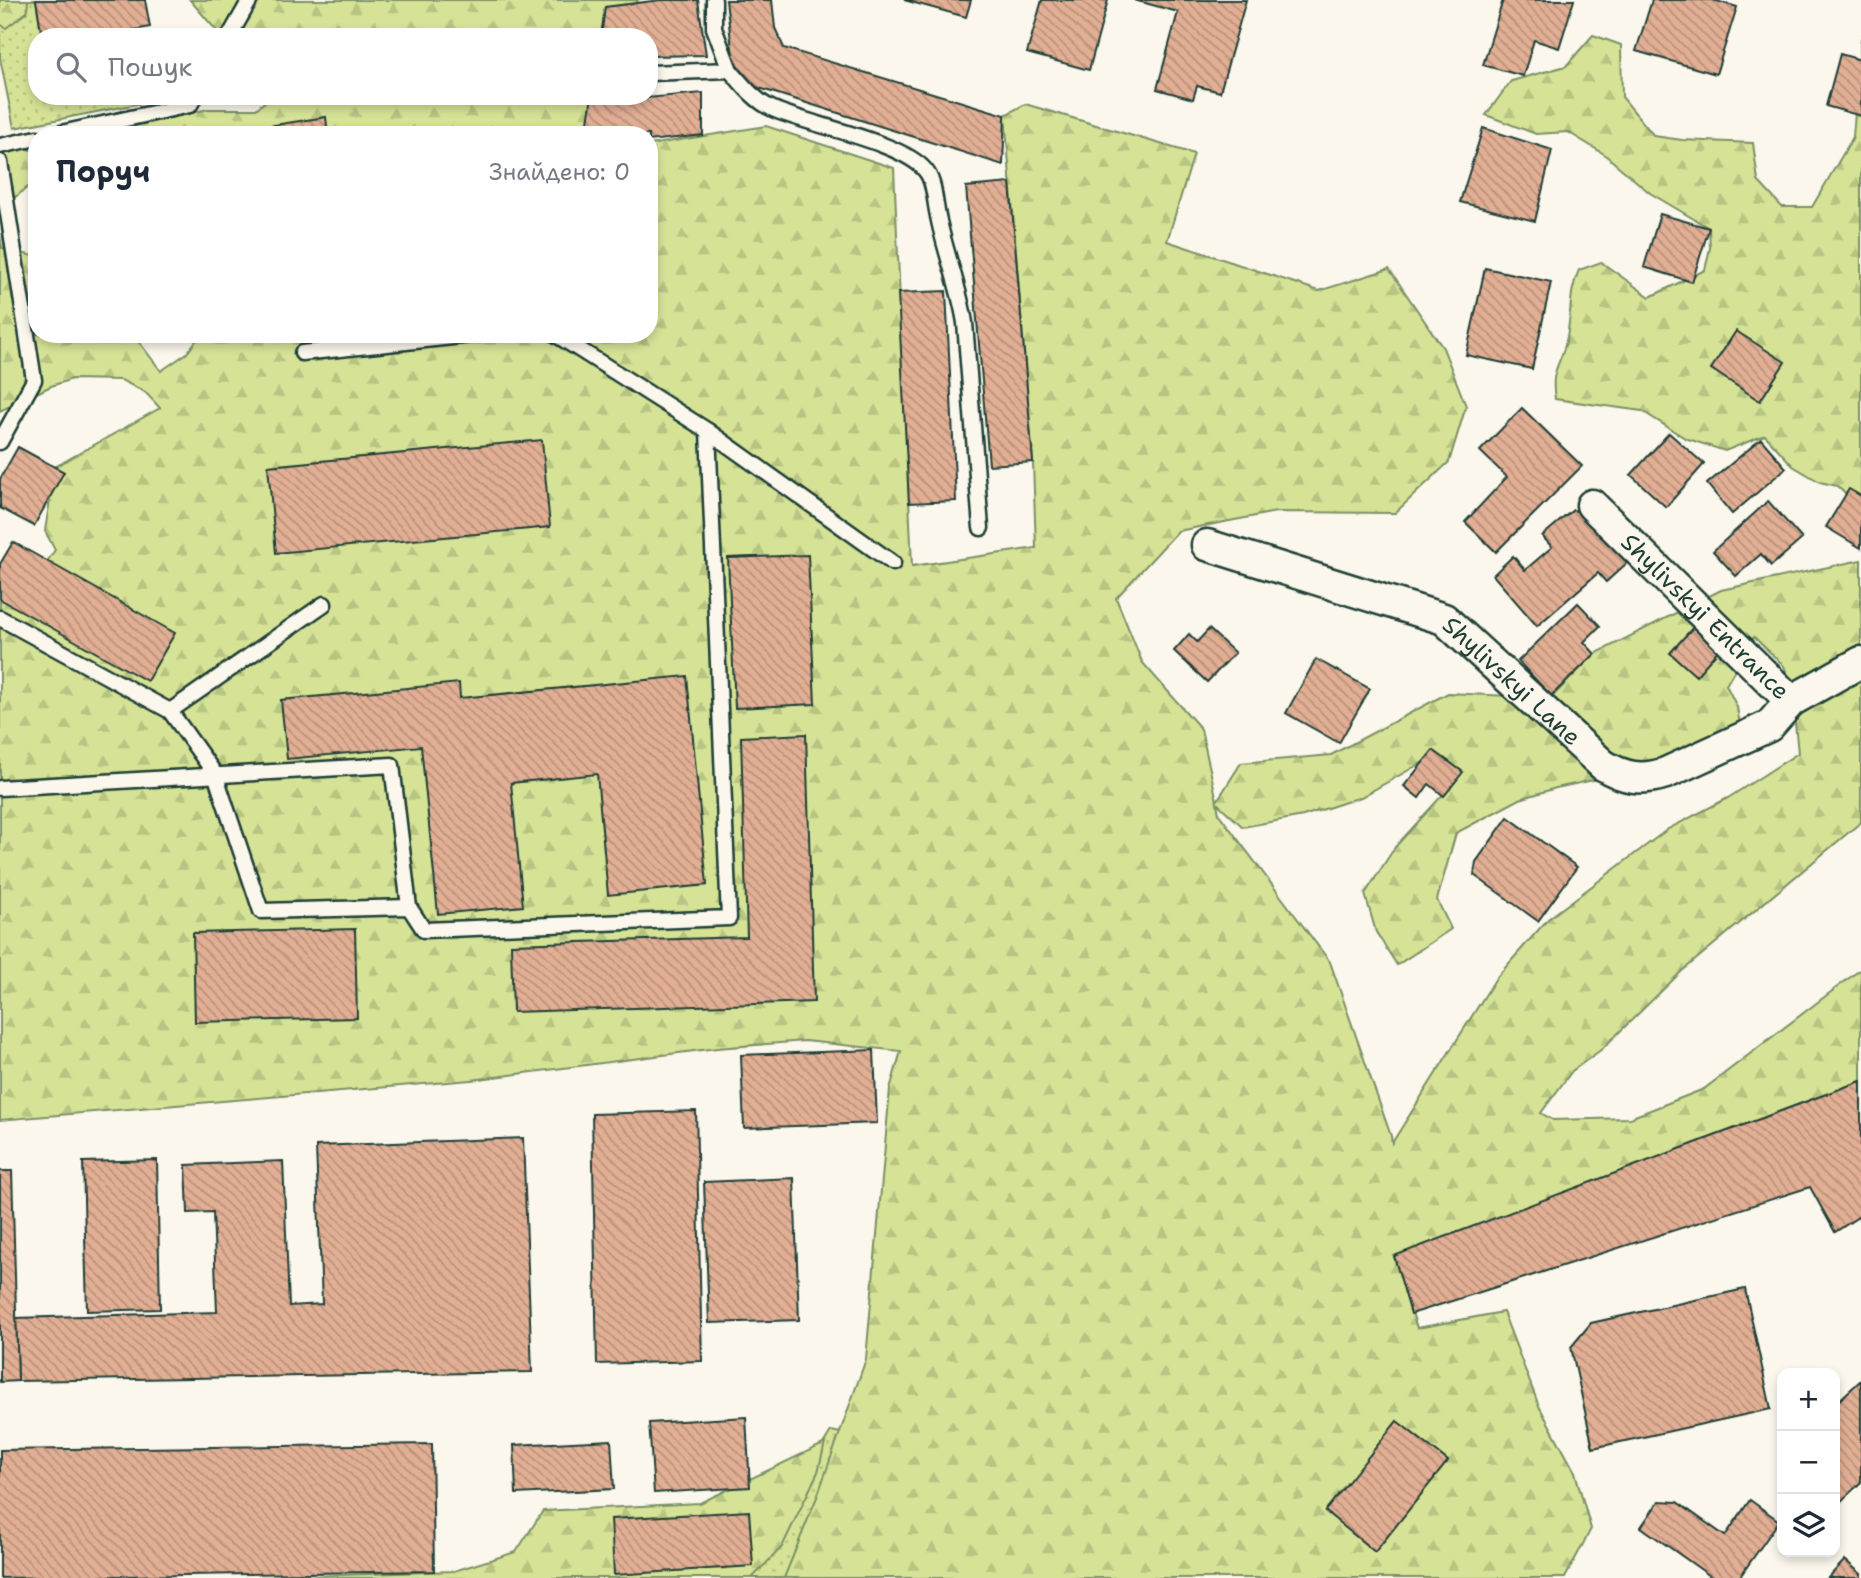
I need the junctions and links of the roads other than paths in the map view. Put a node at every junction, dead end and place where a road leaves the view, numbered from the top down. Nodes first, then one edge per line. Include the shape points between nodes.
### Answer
1 (250, 0) edge
2 (714, 0) edge
3 (234, 28) edge
4 (730, 70) junction
5 (658, 73) edge
6 (190, 105) edge
7 (93, 126) edge
8 (28, 140) edge
9 (0, 146) edge
10 (0, 162) edge
11 (28, 342) edge
12 (28, 343) edge
13 (396, 343) edge
14 (569, 343) edge
15 (302, 353) dead end
16 (708, 431) junction
17 (0, 442) edge
18 (1592, 505) dead end
19 (981, 528) dead end
20 (1207, 545) dead end
21 (893, 563) dead end
22 (324, 604) dead end
23 (0, 618) edge
24 (1861, 662) edge
25 (1791, 701) junction
26 (170, 711) junction
27 (215, 774) junction
28 (0, 788) edge
29 (410, 907) junction

1 - 3 lane
2 - 4 lane via 714,28
4 - 5 lane
4 - 19 lane via 771,108 900,152 925,169 930,178 965,323
6 - 7 lane
8 - 9 lane
10 - 11 lane
12 - 17 lane via 34,380
13 - 15 lane
14 - 16 lane
16 - 21 lane
16 - 29 lane via 729,918 424,930
18 - 25 street, Shylivskyi Entrance
20 - 25 street, Shylivskyi Lane via 1444,619 1617,774 1650,778 1666,773 1769,726
22 - 26 lane
23 - 26 lane
24 - 25 street, Shylivskyi Entrance
26 - 27 lane
27 - 28 lane
27 - 29 lane via 261,911
27 - 29 lane via 392,765

